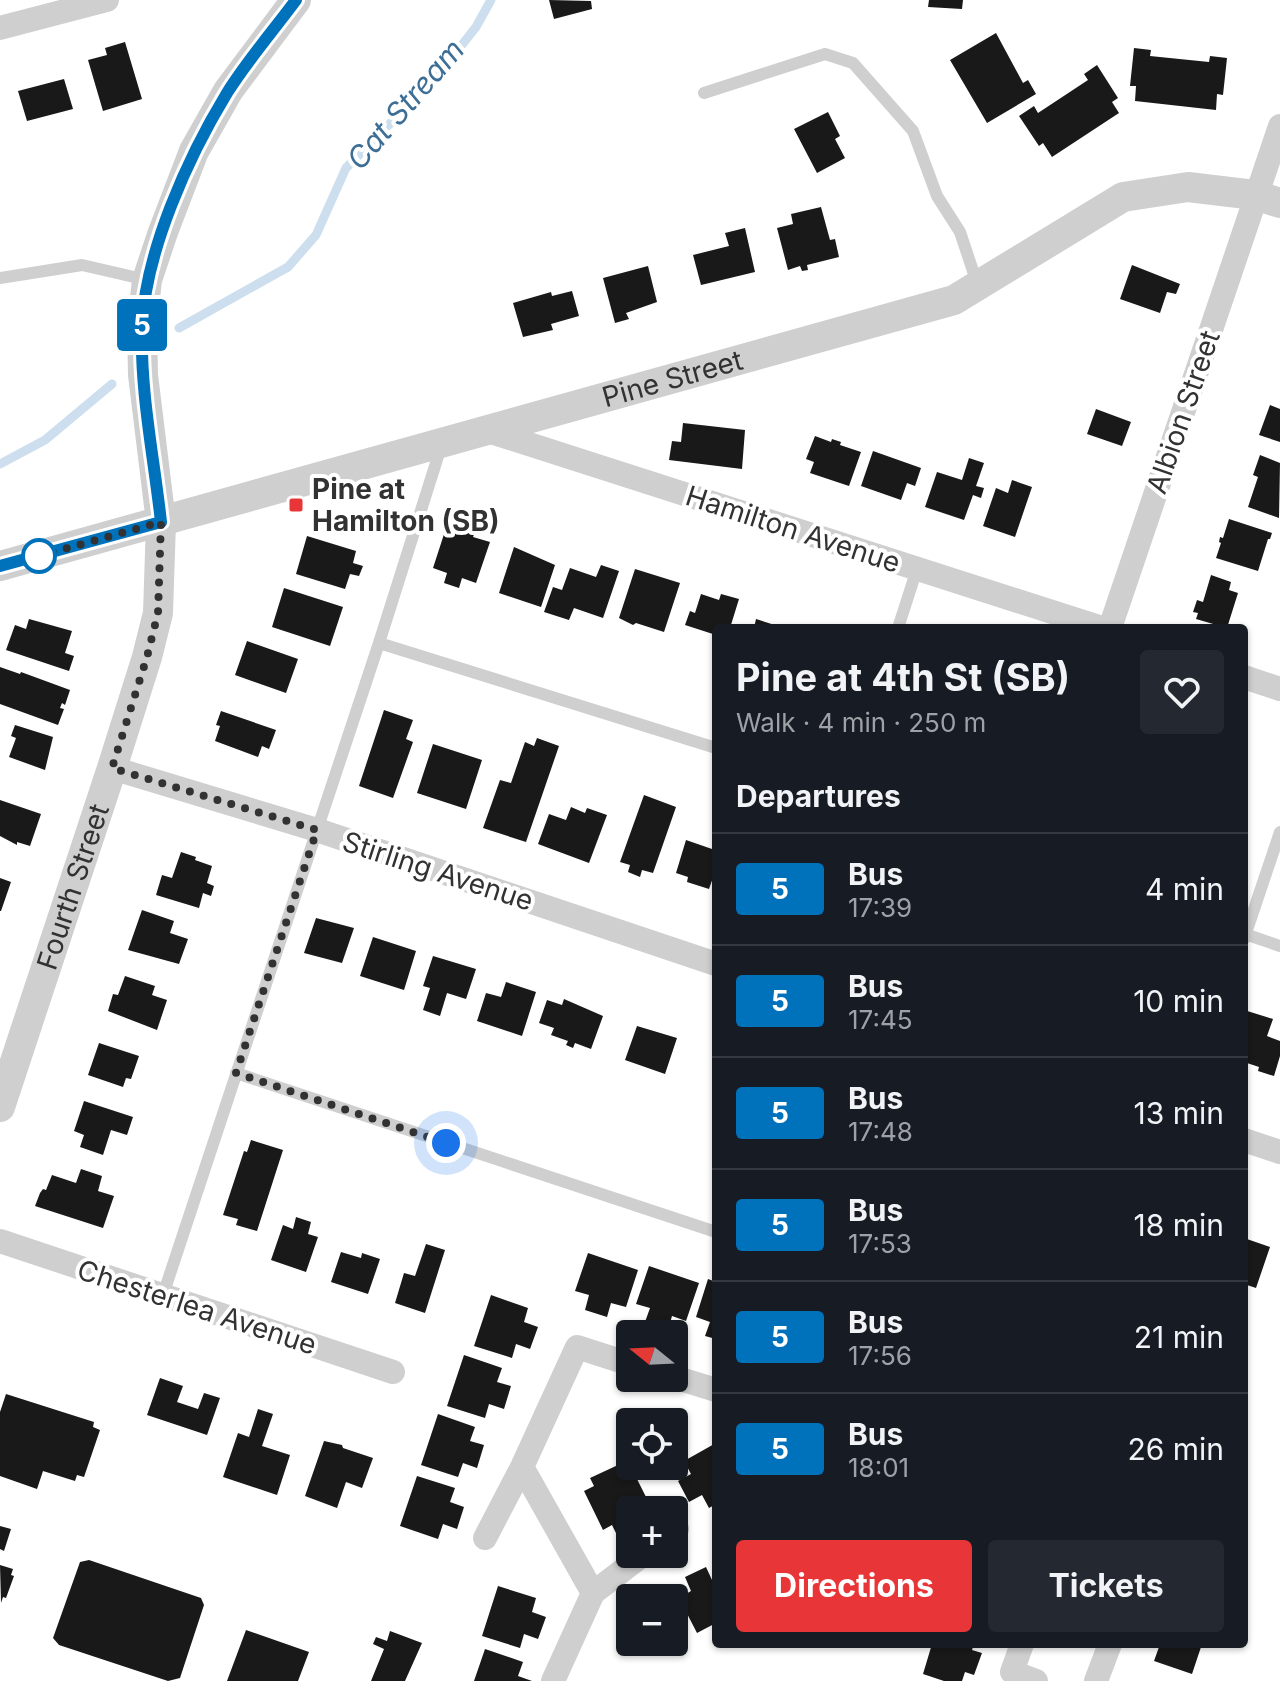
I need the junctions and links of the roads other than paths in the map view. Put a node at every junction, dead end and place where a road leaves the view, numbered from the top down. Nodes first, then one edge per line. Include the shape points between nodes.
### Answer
1 (107, 0) edge
2 (296, 0) edge
3 (0, 28) edge
4 (704, 93) dead end
5 (1280, 126) edge
6 (1268, 199) edge
7 (0, 278) edge
8 (147, 280) junction
9 (978, 286) junction
10 (485, 430) junction
11 (442, 442) junction
12 (161, 522) junction
13 (0, 566) edge
14 (917, 569) junction
15 (899, 624) edge
16 (1089, 624) edge
17 (1111, 624) edge
18 (379, 643) junction
19 (1248, 678) edge
20 (1280, 689) edge
21 (712, 747) edge
22 (112, 768) junction
23 (317, 830) junction
24 (1280, 832) edge
25 (1248, 928) edge
26 (1248, 938) edge
27 (1280, 946) edge
28 (712, 963) edge
29 (236, 1073) junction
30 (0, 1107) edge
31 (1248, 1141) edge
32 (1280, 1152) edge
33 (712, 1231) edge
34 (0, 1241) edge
35 (163, 1295) junction
36 (616, 1360) edge
37 (393, 1372) dead end
38 (688, 1381) edge
39 (712, 1389) edge
40 (522, 1467) junction
41 (485, 1538) dead end
42 (626, 1568) edge
43 (593, 1593) junction
44 (1021, 1648) edge
45 (1108, 1648) edge
46 (553, 1681) edge
47 (1036, 1681) edge
48 (1096, 1681) edge

1 - 3 street
2 - 8 street, Fourth Street via 228,91 194,151
4 - 9 lane via 825,54 853,63 913,131 937,196 960,232
5 - 6 street
6 - 9 street, Pine Street via 1188,187 1123,197
6 - 17 street, Albion Street
7 - 8 lane via 82,265
8 - 12 street, Fourth Street via 143,375
9 - 10 street, Pine Street via 954,300
10 - 11 street, Pine Street
10 - 14 street, Hamilton Avenue
11 - 12 street, Pine Street
11 - 18 lane
12 - 13 street, Pine Street
12 - 22 street, Fourth Street via 158,613
14 - 15 lane
14 - 16 street, Hamilton Avenue
18 - 21 lane
18 - 23 lane
19 - 20 street
22 - 23 street, Stirling Avenue
22 - 30 street, Fourth Street
23 - 28 street, Stirling Avenue
23 - 29 lane
24 - 25 lane
26 - 27 lane
29 - 33 lane
29 - 35 lane
31 - 32 street
34 - 35 street, Chesterlea Avenue
35 - 37 street, Chesterlea Avenue
36 - 40 street via 577,1347
38 - 39 street
40 - 41 street
40 - 43 street
42 - 43 street
43 - 46 street
44 - 47 street via 1012,1672
45 - 48 street

